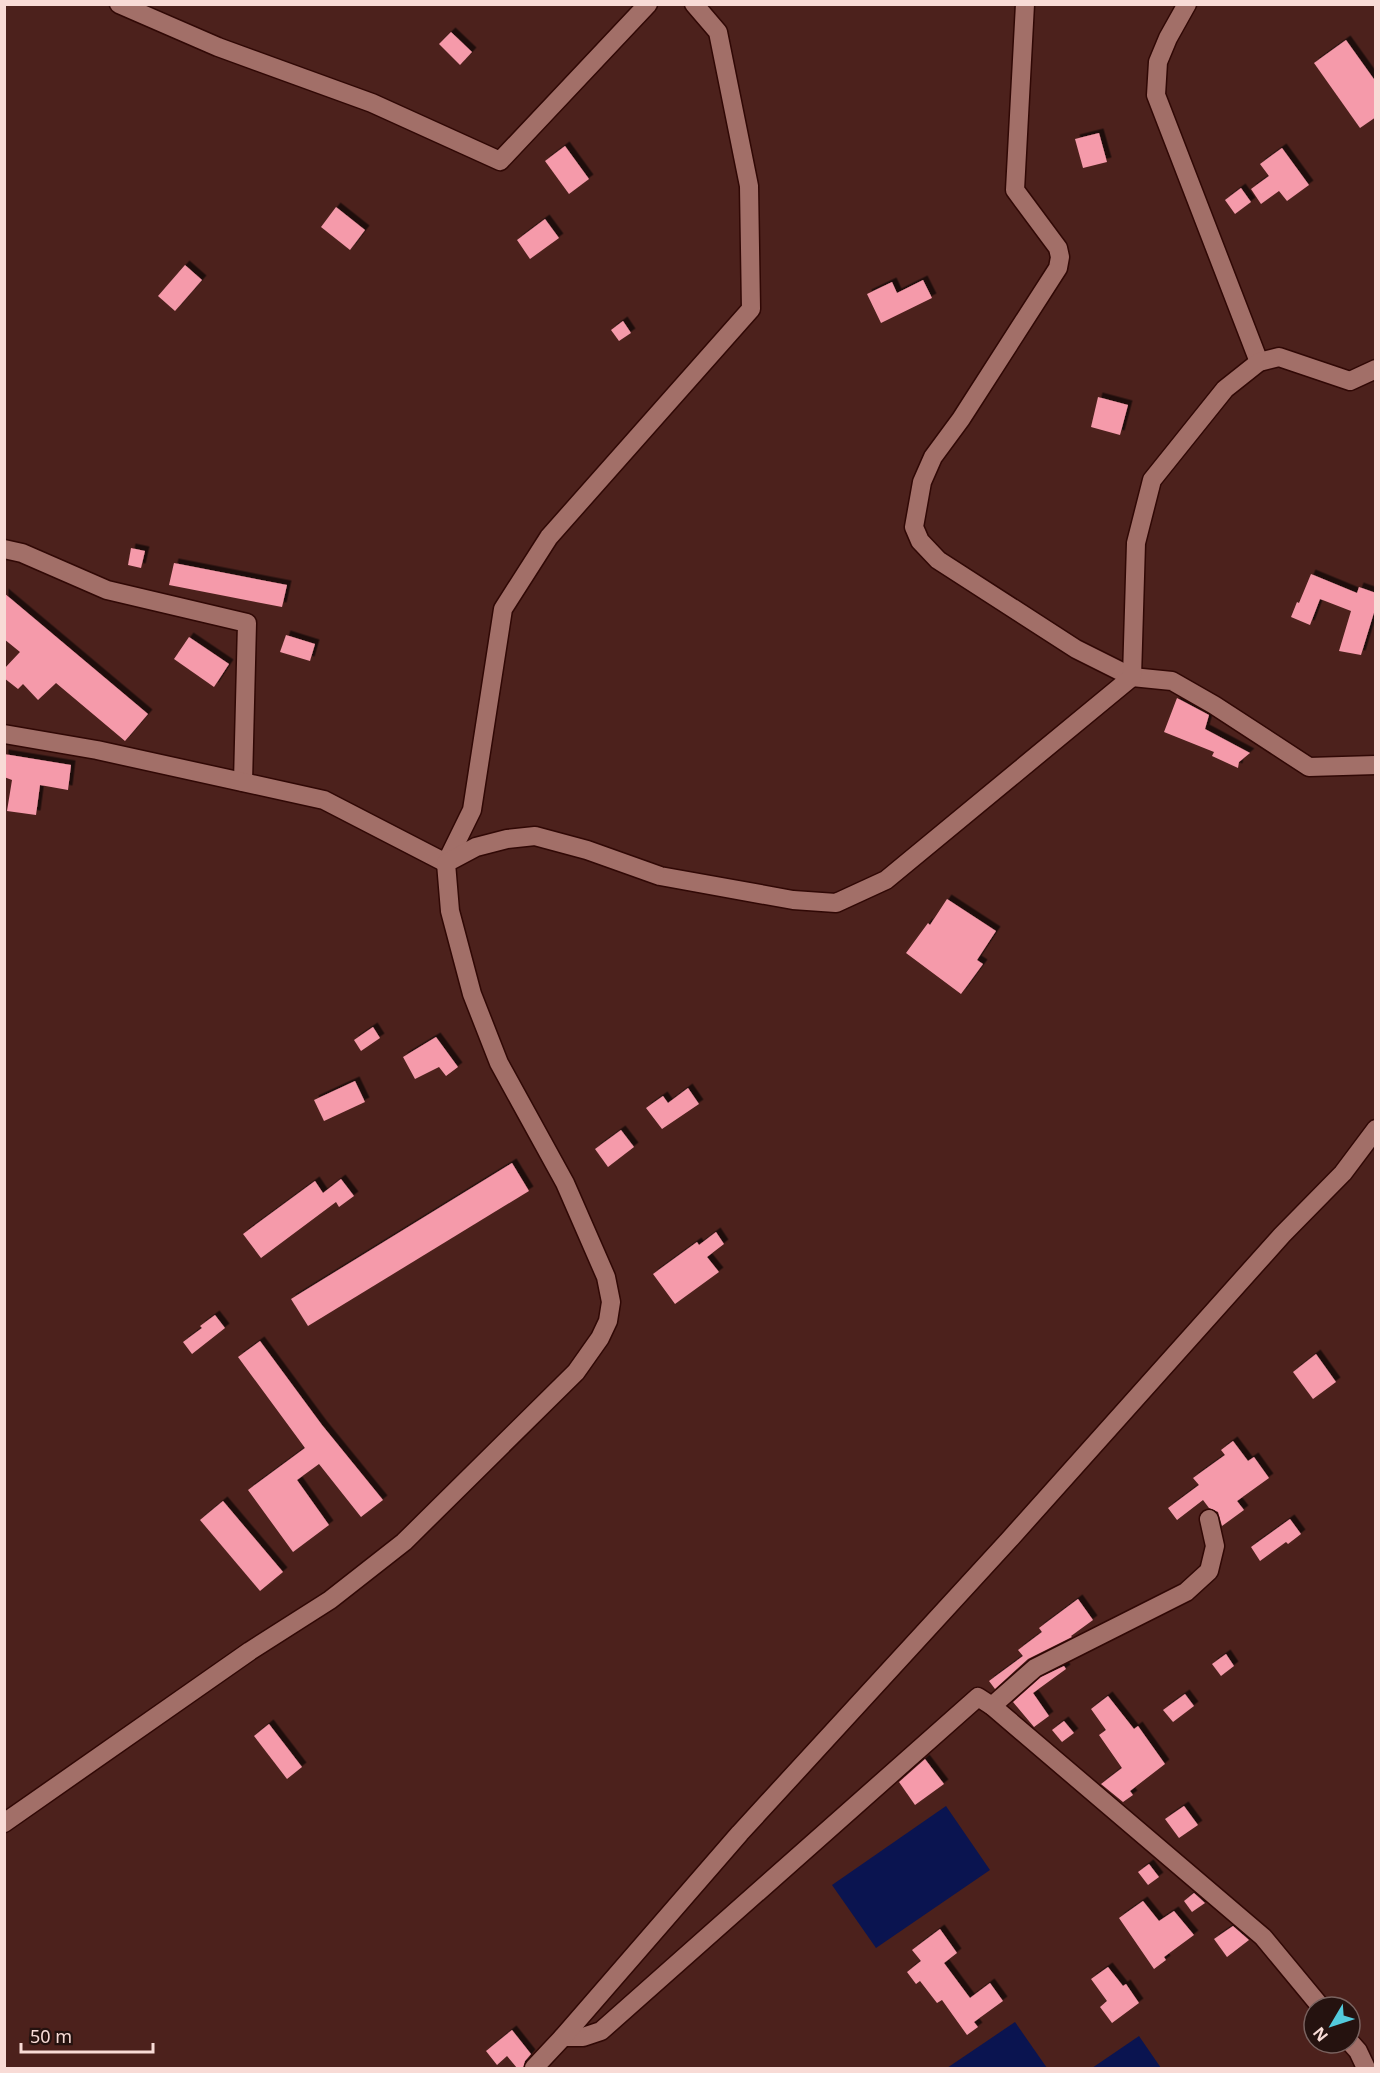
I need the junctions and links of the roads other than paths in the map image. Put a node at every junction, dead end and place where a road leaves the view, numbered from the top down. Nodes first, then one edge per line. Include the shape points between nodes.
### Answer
1 (119, 4) edge
2 (648, 4) edge
3 (694, 4) edge
4 (1025, 4) edge
5 (1187, 4) edge
6 (1259, 362) junction
7 (1376, 369) edge
8 (4, 549) edge
9 (1132, 677) junction
10 (4, 734) edge
11 (1376, 765) edge
12 (243, 782) junction
13 (446, 863) junction
14 (1376, 1130) edge
15 (1209, 1519) dead end
16 (992, 1706) junction
17 (4, 1822) edge
18 (1311, 1995) edge
19 (563, 2037) junction
20 (534, 2068) edge

1 - 2 street via 218,48 372,103 500,161
3 - 13 street via 718,32 749,186 751,309 549,537 503,609 472,810
4 - 9 street via 1015,190 1058,248 1058,268 933,457 922,482 914,527 920,541 938,560 1076,649
5 - 6 street via 1158,62 1156,95
6 - 7 street via 1279,357 1350,381
6 - 9 street via 1225,389 1152,480 1136,543
8 - 12 street via 107,590 247,623
9 - 11 street via 1172,681 1309,767
9 - 13 street via 886,880 837,903 783,898 660,876 535,836 507,838 476,847
10 - 12 street
12 - 13 street via 324,800
13 - 17 street via 450,911 472,994 499,1063 565,1183 606,1277 611,1302 608,1321 576,1372 404,1542 330,1600
14 - 19 street via 1343,1173 1282,1235 740,1833
15 - 16 street via 1215,1546 1209,1571 1186,1592 1035,1668
16 - 18 street via 1263,1937
16 - 19 street via 984,1699 974,1700 601,2031 583,2037
19 - 20 street

